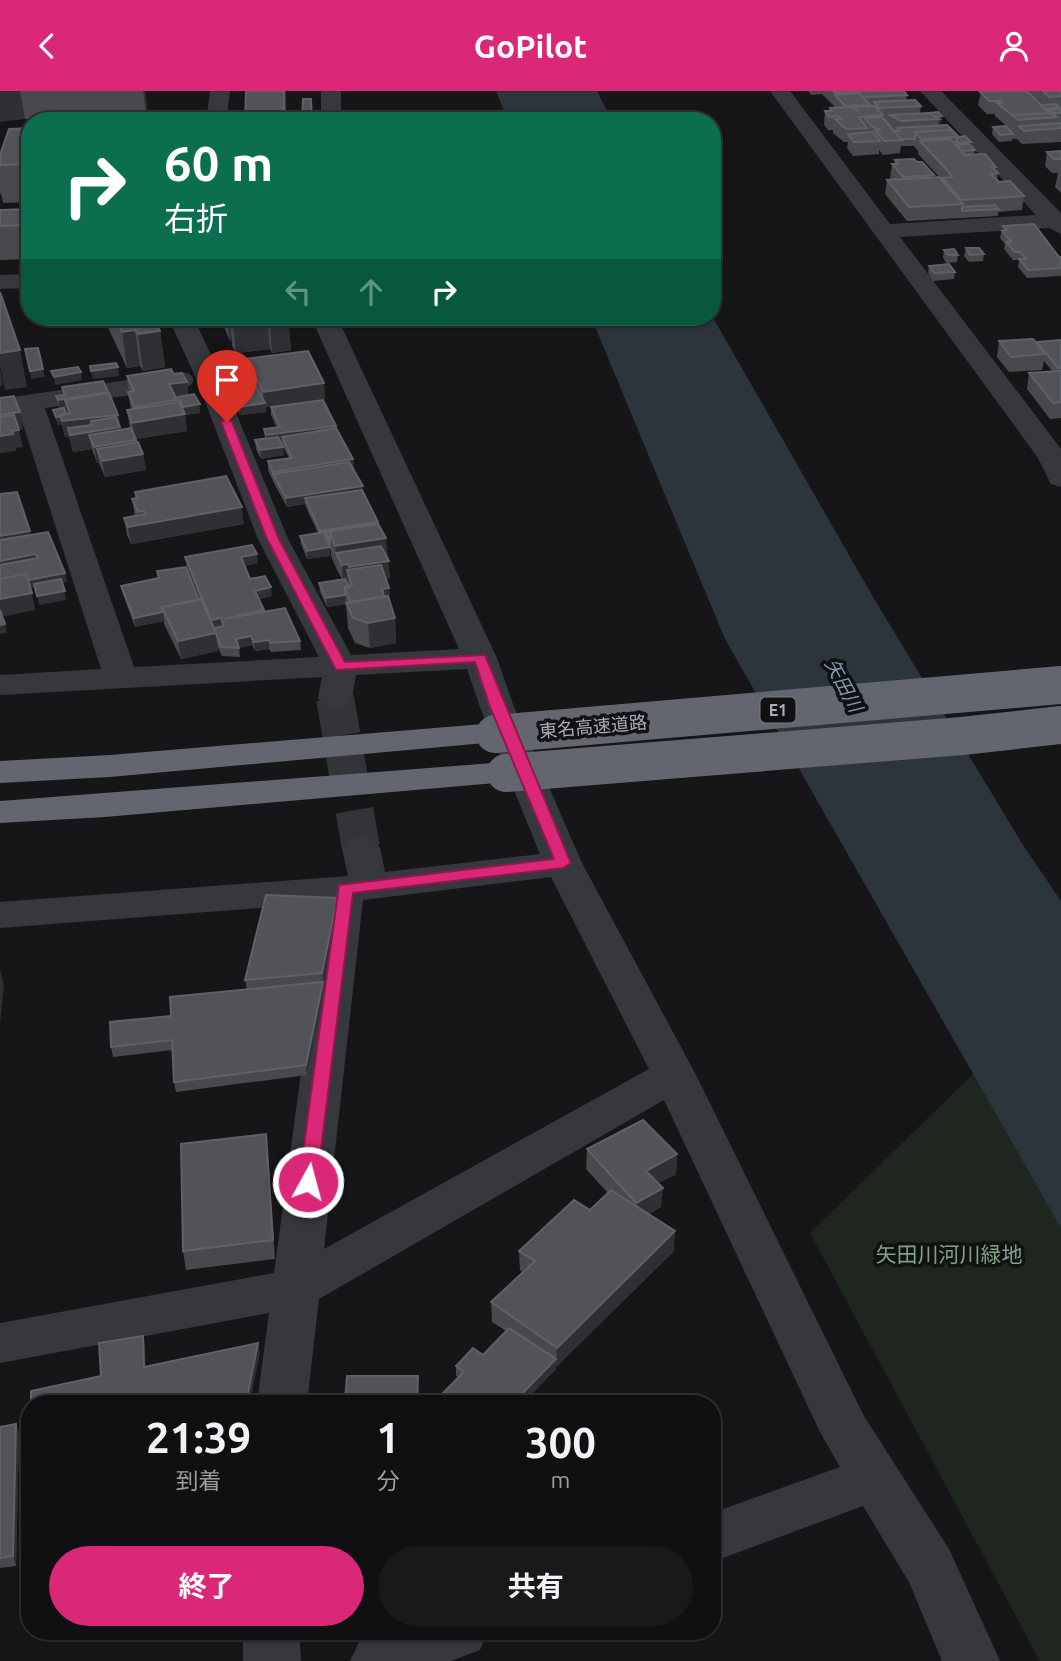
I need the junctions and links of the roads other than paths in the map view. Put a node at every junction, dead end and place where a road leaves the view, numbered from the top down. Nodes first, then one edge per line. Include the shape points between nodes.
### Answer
1 (220, 91) edge
2 (331, 91) edge
3 (780, 91) edge
4 (930, 91) edge
5 (217, 112) edge
6 (331, 112) edge
7 (1059, 223) edge
8 (884, 231) junction
9 (21, 281) edge
10 (0, 282) edge
11 (186, 326) edge
12 (324, 326) edge
13 (995, 346) dead end
14 (969, 348) junction
15 (221, 374) junction
16 (15, 405) edge
17 (1061, 478) edge
18 (481, 658) junction
19 (121, 677) junction
20 (338, 682) junction
21 (0, 685) edge
22 (1061, 685) edge
23 (1061, 725) edge
24 (0, 772) edge
25 (0, 812) edge
26 (361, 848) tunnel mouth
27 (563, 863) junction
28 (357, 888) junction
29 (0, 915) edge
30 (674, 1075) junction
31 (295, 1289) junction
32 (0, 1343) edge
33 (283, 1395) edge
34 (874, 1478) junction
35 (721, 1535) edge
36 (271, 1640) edge
37 (436, 1640) edge
38 (272, 1661) edge
39 (379, 1661) edge
40 (971, 1661) edge

1 - 5 street
2 - 6 street
3 - 8 street
4 - 7 street
7 - 8 street
8 - 14 street
9 - 10 street
11 - 15 street
12 - 18 street via 326,356
13 - 14 street
14 - 17 street via 1052,457
15 - 16 street
15 - 20 street via 273,539
16 - 19 street via 52,460
18 - 20 street
18 - 27 street
19 - 20 street
19 - 21 street
22 - 24 highway, 東名高速道路 / E1, bridge
23 - 25 highway, bridge
26 - 28 street
27 - 28 street
27 - 30 street
28 - 29 street
28 - 31 street
30 - 31 street
30 - 34 street via 846,1432
31 - 32 street
31 - 33 street
34 - 35 street
34 - 40 street via 930,1567
36 - 38 street
37 - 39 street

